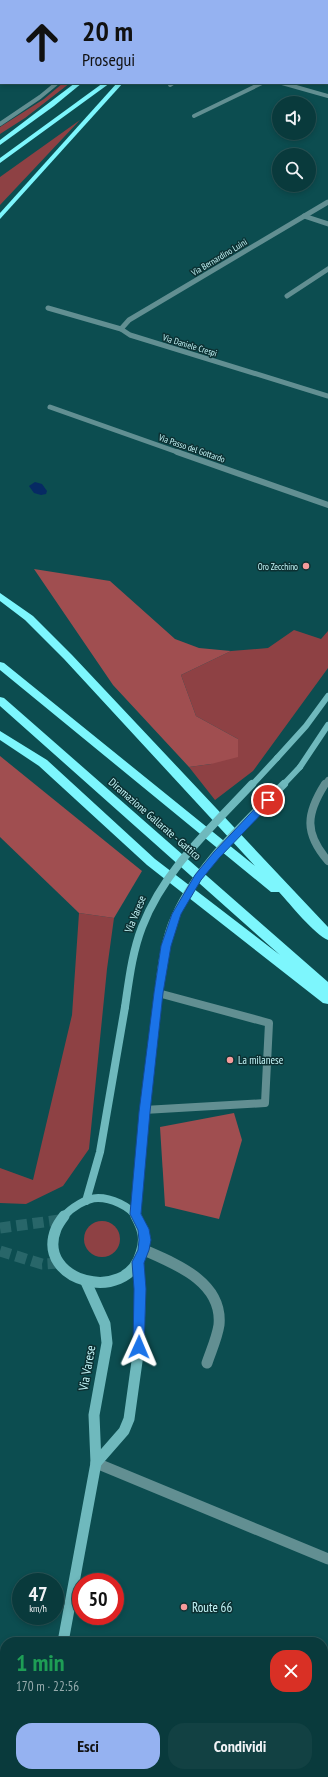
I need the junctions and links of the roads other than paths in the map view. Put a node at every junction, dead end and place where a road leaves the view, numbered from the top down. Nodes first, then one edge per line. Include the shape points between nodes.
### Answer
1 (56, 84) edge
2 (78, 84) edge
3 (106, 84) edge
4 (119, 84) edge
5 (260, 84) edge
6 (286, 84) edge
7 (328, 96) edge
8 (194, 116) dead end
9 (0, 124) edge
10 (0, 143) edge
11 (0, 161) edge
12 (328, 202) edge
13 (304, 216) junction
14 (0, 217) edge
15 (328, 224) edge
16 (328, 269) edge
17 (287, 296) dead end
18 (48, 308) dead end
19 (121, 329) junction
20 (328, 396) edge
21 (50, 407) dead end
22 (328, 505) edge
23 (0, 596) edge
24 (0, 665) edge
25 (328, 696) edge
26 (0, 700) edge
27 (328, 725) edge
28 (0, 735) edge
29 (328, 780) edge
30 (328, 861) edge
31 (311, 919) junction
32 (328, 935) edge
33 (328, 990) edge
34 (158, 993) junction
35 (328, 1000) edge
36 (144, 1110) junction
37 (86, 1200) junction
38 (136, 1214) junction
39 (144, 1250) junction
40 (138, 1262) junction
41 (86, 1282) junction
42 (207, 1363) dead end
43 (96, 1463) junction
44 (328, 1559) edge
45 (64, 1637) edge

1 - 9 street
2 - 10 highway
3 - 11 highway
4 - 14 highway
5 - 8 street
6 - 7 street
12 - 13 street, Via Bernardino Luini
13 - 15 street
13 - 19 street, Via Bernardino Luini via 129,320
16 - 17 street
18 - 19 street, Via Daniele Crespi
19 - 20 street, Via Daniele Crespi via 130,335
21 - 22 street, Via Passo del Gottardo
23 - 31 highway via 29,618 68,657
24 - 31 highway, Diramazione Gallarate - Gattico
25 - 37 main road, Via Varese, bridge via 306,726 186,855 158,891 133,955 100,1152
26 - 33 highway, Diramazione Gallarate - Gattico
27 - 34 main road, bridge via 300,767 217,855 186,896 176,914 166,946
28 - 35 highway via 43,764 150,862
29 - 30 street via 313,808 308,825 310,838
31 - 32 highway, Diramazione Gallarate - Gattico
34 - 36 main road, bridge
34 - 36 street via 269,1023 265,1103
36 - 38 main road
37 - 38 main road via 110,1199
37 - 41 main road via 72,1207 59,1220 53,1242 57,1258 66,1272
38 - 39 main road via 143,1229
39 - 40 main road
39 - 42 street via 184,1268 209,1289 217,1304 220,1324
40 - 41 main road via 120,1278 97,1283
40 - 43 main road via 139,1347 129,1419 124,1431
41 - 43 main road, Via Varese via 96,1299 105,1324 108,1343 94,1415
43 - 44 street
43 - 45 main road, Via Varese

